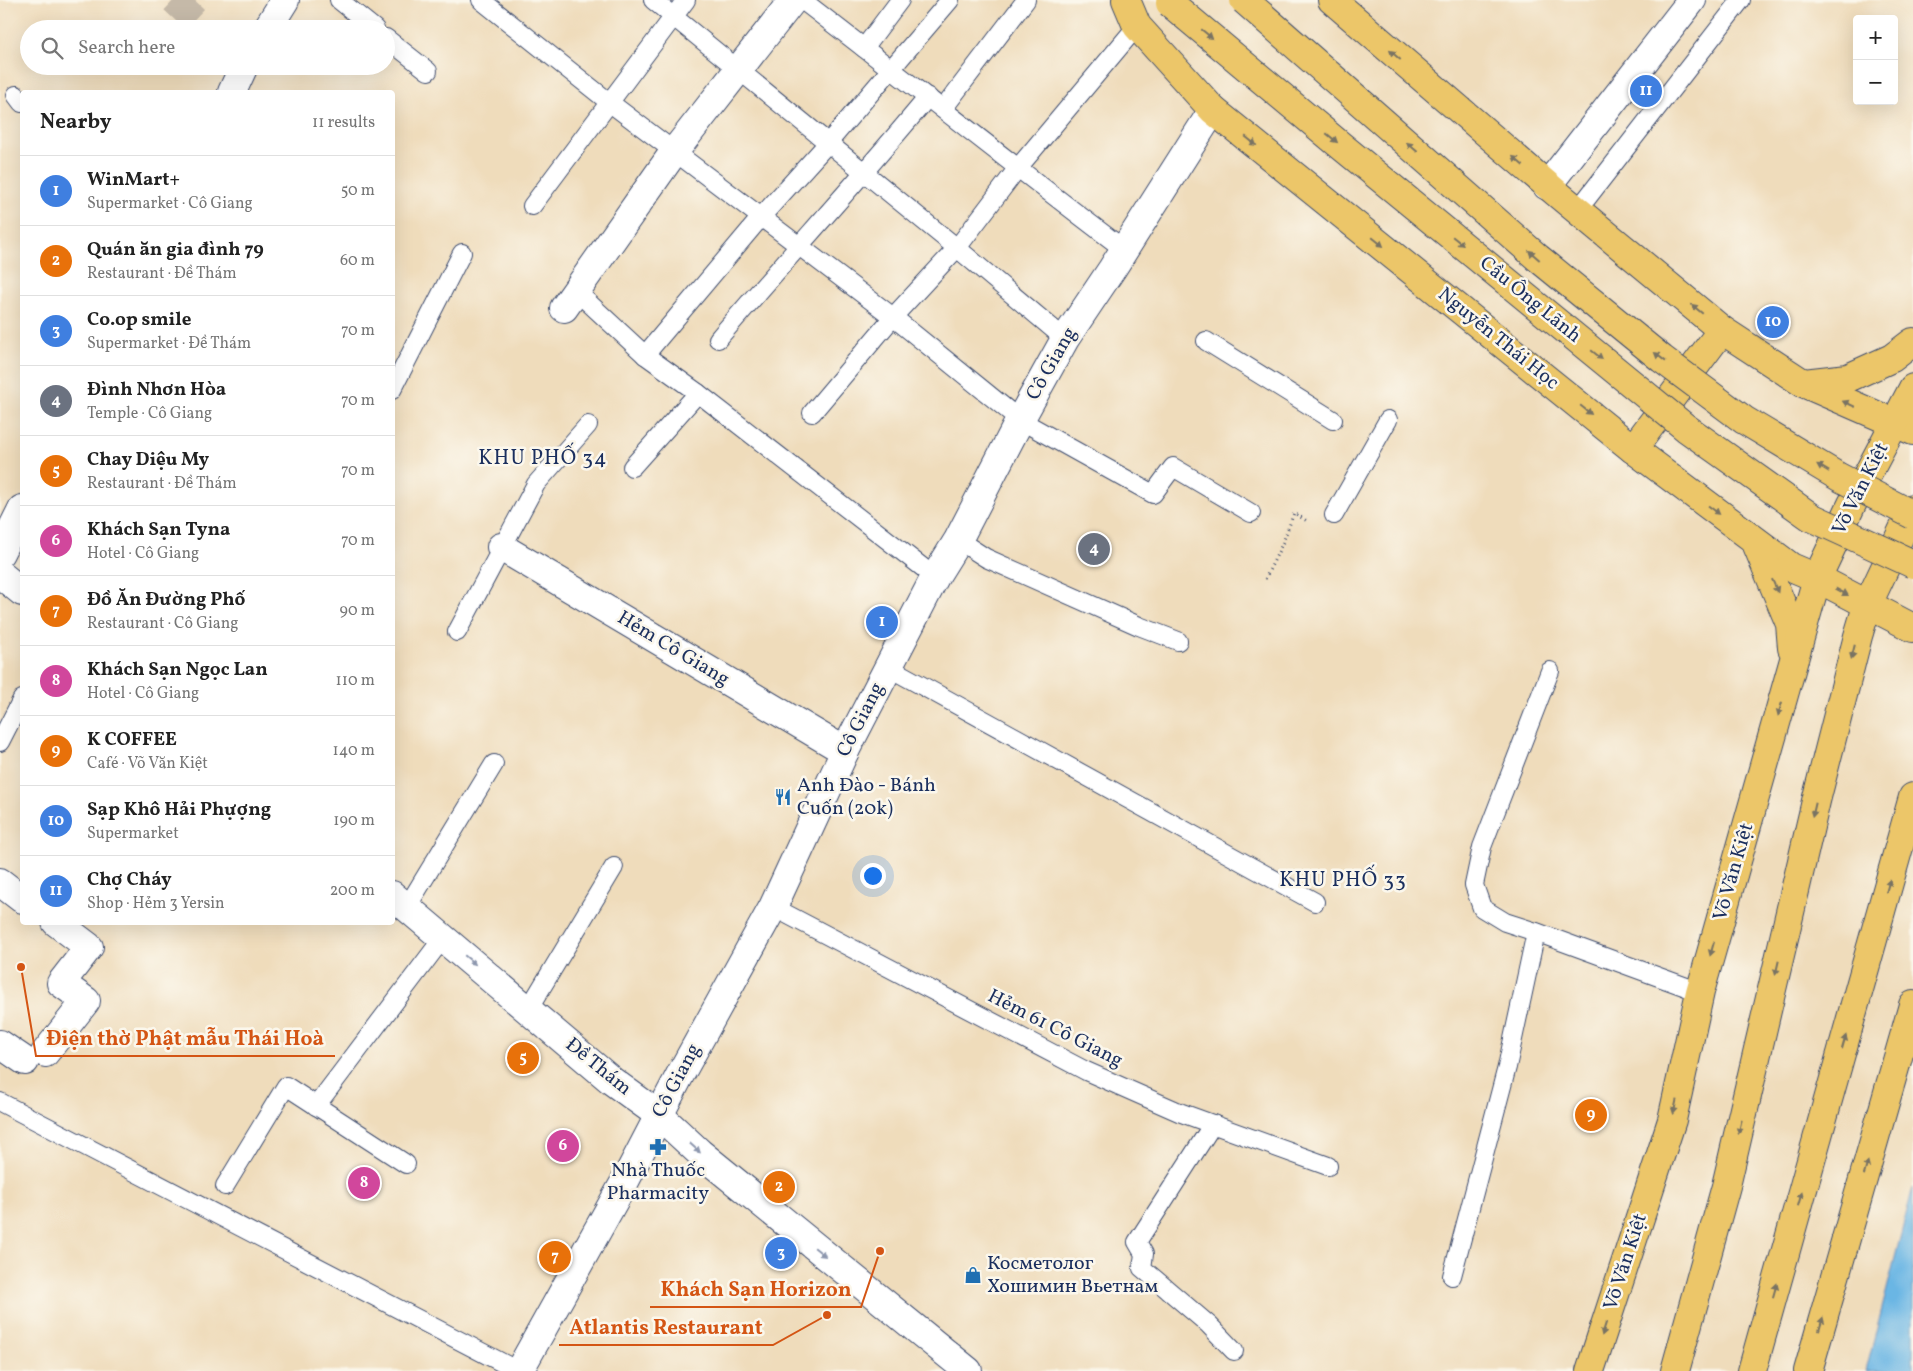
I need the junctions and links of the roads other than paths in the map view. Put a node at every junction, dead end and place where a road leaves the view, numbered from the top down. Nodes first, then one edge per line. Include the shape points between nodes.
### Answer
1 (285, 0) edge
2 (339, 0) edge
3 (481, 0) edge
4 (653, 0) edge
5 (686, 0) edge
6 (793, 0) edge
7 (802, 0) edge
8 (900, 0) edge
9 (950, 0) edge
10 (1026, 0) edge
11 (1126, 0) edge
12 (1244, 0) edge
13 (1332, 0) edge
14 (1692, 0) edge
15 (1741, 0) edge
16 (1168, 1) edge
17 (673, 17) junction
18 (273, 20) edge
19 (364, 20) edge
20 (1138, 26) junction
21 (395, 45) edge
22 (864, 48) junction
23 (739, 70) junction
24 (892, 70) junction
25 (428, 71) dead end
26 (240, 75) edge
27 (233, 90) edge
28 (928, 97) junction
29 (609, 102) junction
30 (943, 109) junction
31 (1213, 110) junction
32 (828, 143) junction
33 (674, 152) junction
34 (1017, 169) junction
35 (865, 172) junction
36 (1547, 186) junction
37 (532, 206) dead end
38 (1578, 210) junction
39 (761, 217) junction
40 (798, 245) junction
41 (957, 248) junction
42 (1125, 250) junction
43 (462, 253) dead end
44 (570, 300) joint
45 (893, 317) junction
46 (1722, 330) junction
47 (718, 339) dead end
48 (1065, 340) junction
49 (1206, 341) dead end
50 (1913, 342) edge
51 (645, 355) junction
52 (1803, 383) junction
53 (395, 384) edge
54 (1913, 388) edge
55 (698, 393) junction
56 (812, 413) dead end
57 (1020, 420) junction
58 (1333, 420) dead end
59 (1388, 420) dead end
60 (588, 425) dead end
61 (1904, 427) edge
62 (1633, 448) junction
63 (632, 467) dead end
64 (1913, 508) edge
65 (20, 513) edge
66 (1251, 513) dead end
67 (1334, 515) dead end
68 (1913, 515) edge
69 (958, 540) junction
70 (1755, 541) junction
71 (501, 547) junction
72 (0, 553) edge
73 (1913, 564) edge
74 (0, 574) edge
75 (935, 577) junction
76 (1816, 578) junction
77 (20, 590) edge
78 (1867, 606) junction
79 (1913, 628) edge
80 (457, 632) dead end
81 (1178, 641) dead end
82 (1793, 662) junction
83 (888, 667) junction
84 (1550, 671) dead end
85 (20, 703) edge
86 (0, 742) edge
87 (845, 751) junction
88 (494, 764) dead end
89 (1913, 797) edge
90 (614, 867) dead end
91 (0, 882) edge
92 (20, 897) edge
93 (400, 901) edge
94 (1315, 902) dead end
95 (773, 907) junction
96 (60, 925) edge
97 (1536, 932) junction
98 (444, 938) junction
99 (1700, 992) junction
100 (1913, 1005) edge
101 (528, 1010) junction
102 (0, 1044) edge
103 (0, 1102) edge
104 (316, 1106) junction
105 (659, 1115) junction
106 (1213, 1124) junction
107 (406, 1164) dead end
108 (1328, 1166) dead end
109 (225, 1186) dead end
110 (1452, 1276) dead end
111 (1234, 1351) dead end
112 (519, 1371) edge
113 (968, 1371) edge
114 (1590, 1371) edge
115 (1675, 1371) edge
116 (1752, 1371) edge
117 (1808, 1371) edge

1 - 18 street
2 - 19 lane
3 - 29 lane
4 - 17 lane
5 - 17 lane
6 - 23 street
7 - 22 lane
8 - 22 lane
9 - 24 lane
10 - 30 lane
11 - 20 main road, Nguyễn Thái Học
68 -> 12 main road, Cầu Ông Lãnh, bridge via 1839,477 1744,420 1662,359 1538,258
36 -> 13 main road
14 - 36 street
15 - 38 lane
16 -> 73 main road, Cầu Ông Lãnh, bridge via 1686,428 1811,517
17 - 23 lane
17 - 29 lane
20 - 31 main road, Nguyễn Thái Học
20 - 34 lane
21 - 25 lane
22 - 24 lane
23 - 32 lane
23 - 33 street
24 - 28 lane
24 - 32 lane
26 - 27 street
28 - 30 lane
28 - 35 lane
29 - 33 lane
29 - 37 lane
30 - 34 lane
31 - 42 street, Cô Giang
31 -> 62 main road, Nguyễn Thái Học
32 - 35 lane
32 - 39 lane
33 - 39 lane
33 - 44 street
34 - 41 lane
34 - 42 lane
35 - 40 lane
35 - 41 lane
36 - 38 main road
46 -> 38 main road
39 - 40 lane
39 - 51 lane
40 - 45 lane
40 - 47 lane
41 - 45 lane
41 - 48 lane
42 - 48 street, Cô Giang
43 - 53 lane
44 - 51 lane
45 - 56 lane
45 - 57 lane
46 - 52 main road
46 - 62 main road
48 - 57 street, Cô Giang
49 - 58 lane
50 - 52 main road via 1892,358 1848,378
51 - 55 lane
61 -> 52 main road
54 - 61 main road, Võ Văn Kiệt
55 - 63 lane
55 - 75 lane
57 - 66 lane via 1153,494 1173,467
57 - 69 street, Cô Giang
59 - 67 lane
60 - 71 lane via 536,484
61 - 76 main road, Võ Văn Kiệt
62 -> 70 main road, Nguyễn Thái Học
64 - 78 main road
65 - 72 street
69 - 75 street, Cô Giang
69 - 81 lane via 986,558
70 - 76 main road, Nguyễn Thái Học via 1791,567
70 -> 82 main road via 1790,624
71 - 80 lane
71 - 87 street, Hẻm Cô Giang
74 - 77 street
75 - 83 street, Cô Giang
76 -> 78 main road, Nguyễn Thái Học
76 - 82 main road, Võ Văn Kiệt
78 - 79 main road, Nguyễn Thái Học
78 -> 115 main road via 1818,792 1726,1186
82 -> 99 main road, Võ Văn Kiệt
83 - 87 street, Cô Giang
83 - 94 lane
84 - 97 lane via 1482,847 1474,885 1482,908 1505,922
85 - 86 lane
87 - 95 street, Cô Giang
88 - 93 lane
116 -> 89 main road
90 - 101 lane
91 - 92 street
93 - 98 street, Ðề Thám
95 - 105 street, Cô Giang
95 - 106 lane, Hẻm 61 Cô Giang via 1086,1071
96 - 102 street via 89,947 61,983 86,1001 35,1057
97 - 99 lane
97 - 110 lane via 1507,1067
98 -> 101 street, Ðề Thám
98 - 104 lane
99 -> 114 main road, Võ Văn Kiệt via 1672,1120
117 -> 100 main road
101 - 105 street, Ðề Thám via 612,1081
103 - 112 lane
104 - 107 lane
104 - 109 lane via 286,1086
105 - 112 street, Cô Giang
105 -> 113 street, Ðề Thám via 700,1153
106 - 108 lane, Hẻm 61 Cô Giang
106 - 111 lane via 1137,1242 1144,1254 1142,1268 1209,1325

